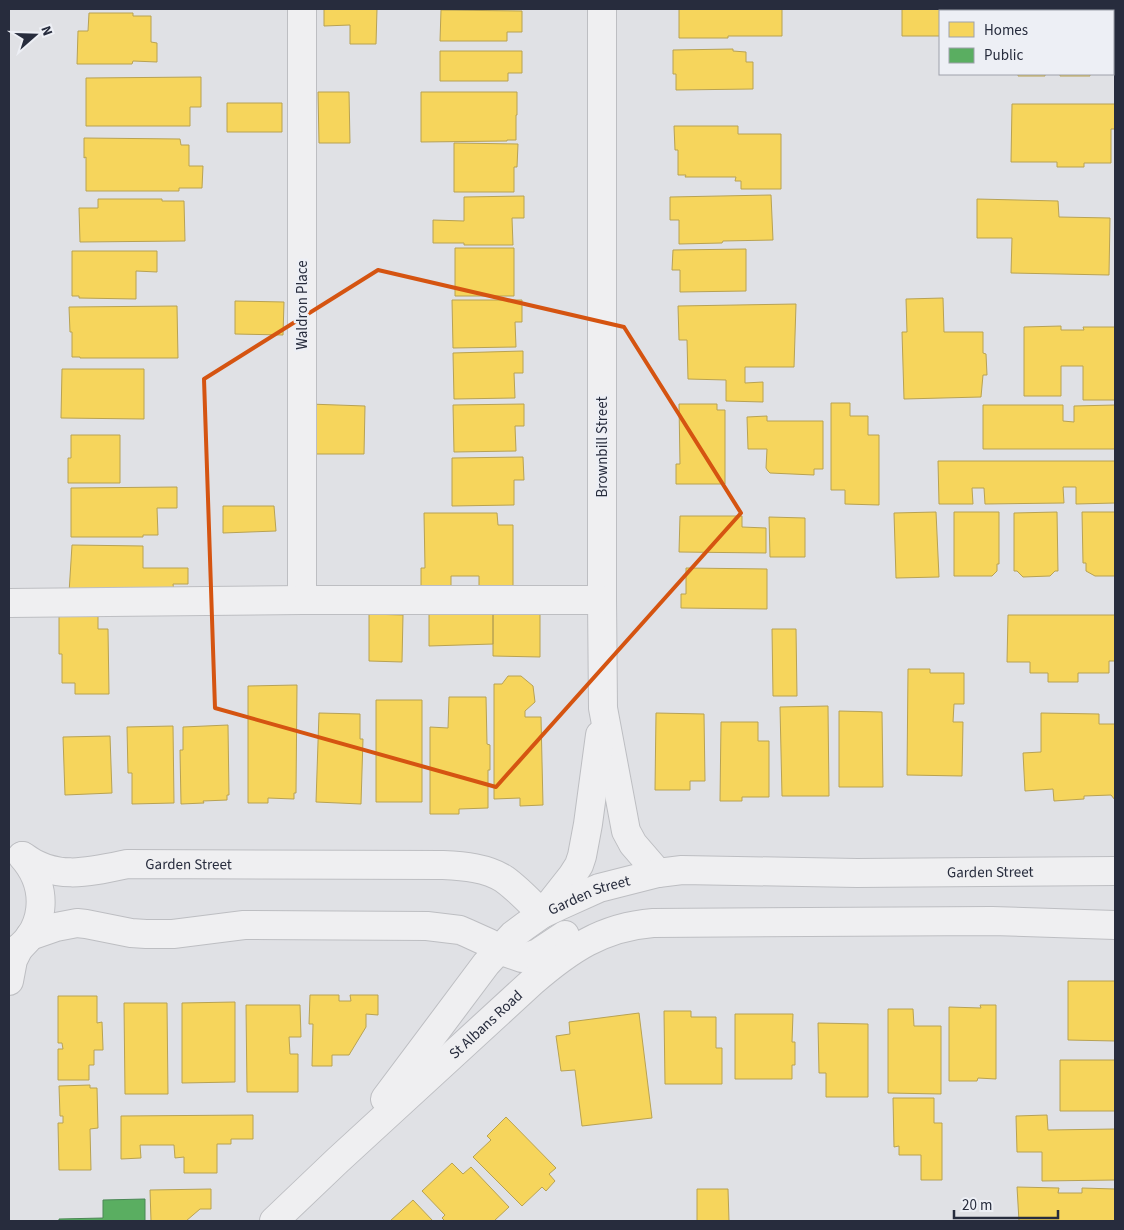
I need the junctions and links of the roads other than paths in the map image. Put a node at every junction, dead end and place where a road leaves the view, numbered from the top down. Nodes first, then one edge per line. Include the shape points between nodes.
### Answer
1 (302, 9) edge
2 (602, 9) edge
3 (302, 600) junction
4 (602, 600) junction
5 (9, 603) edge
6 (603, 708) junction
7 (14, 849) edge
8 (1115, 871) edge
9 (658, 873) junction
10 (542, 914) junction
11 (653, 923) junction
12 (1115, 925) edge
13 (19, 946) edge
14 (499, 950) junction
15 (9, 981) edge
16 (338, 1160) junction
17 (274, 1221) edge

1 - 3 street, Waldron Place
2 - 4 street, Brownbill Street
3 - 4 street
3 - 5 street
4 - 6 street, Brownbill Street
6 - 9 street, Brownbill Street via 626,831
6 - 10 street via 582,856 572,876
7 - 10 street, Garden Street via 38,867 64,872 96,871 127,864 455,866 488,871 498,876
7 - 13 street via 34,872 40,890 41,910 34,928
8 - 9 street, Garden Street via 856,873 691,870
9 - 10 street, Garden Street via 599,888
10 - 14 street, St Albans Road
11 - 12 street via 992,921
11 - 14 street via 592,921 532,956 522,958
11 - 16 street, St Albans Road via 608,933 558,960
13 - 14 street via 56,927 77,923 146,934 244,925 427,926 460,930
13 - 15 street
14 - 16 street, St Albans Road
16 - 17 street, St Albans Road

